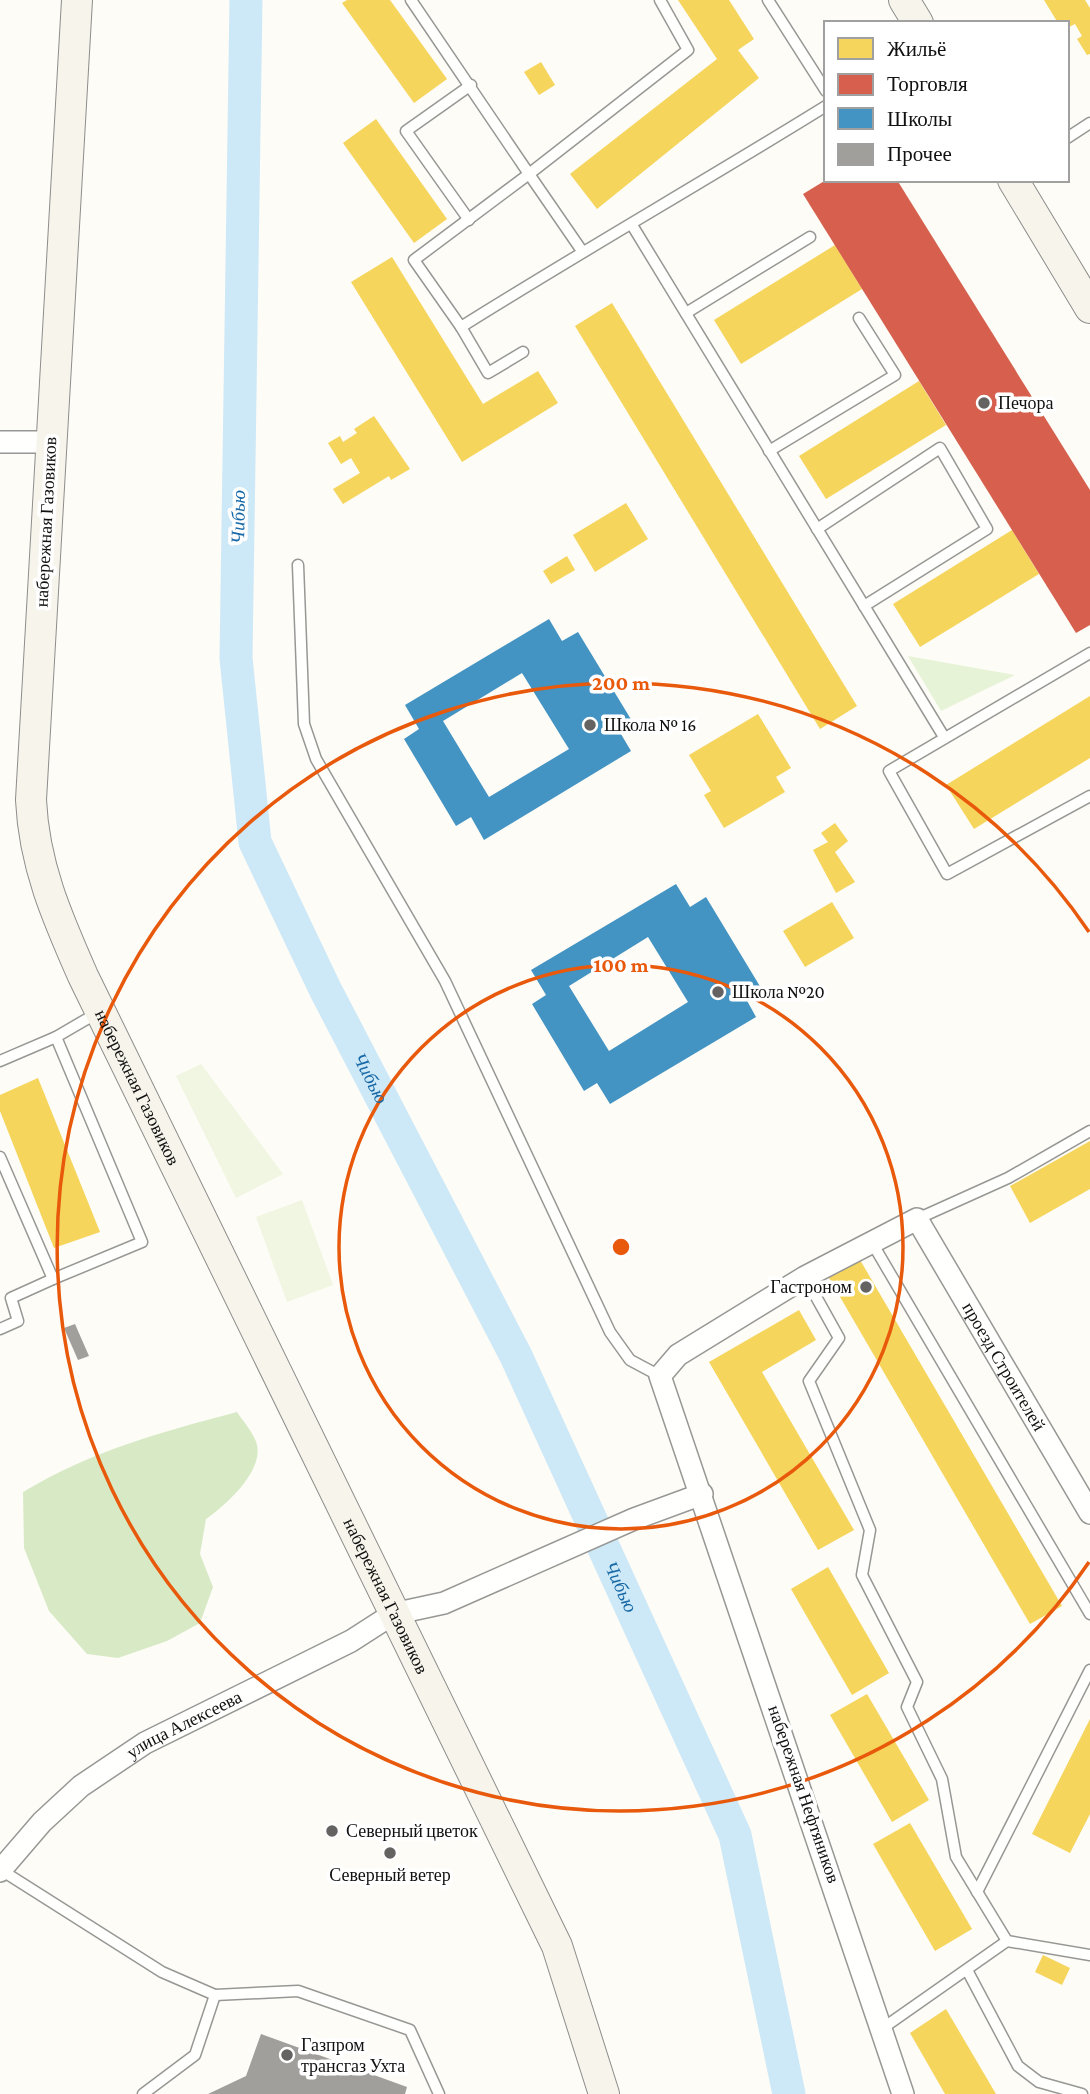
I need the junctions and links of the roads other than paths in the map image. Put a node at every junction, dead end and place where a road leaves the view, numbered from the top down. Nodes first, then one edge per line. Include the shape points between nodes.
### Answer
1 (77, 0) edge
2 (411, 0) edge
3 (660, 0) edge
4 (768, 0) edge
5 (904, 0) edge
6 (917, 21) edge
7 (471, 85) junction
8 (824, 88) edge
9 (824, 107) edge
10 (1090, 123) edge
11 (1069, 137) edge
12 (529, 174) junction
13 (1014, 182) edge
14 (469, 220) junction
15 (632, 225) junction
16 (810, 237) dead end
17 (582, 251) junction
18 (1090, 308) edge
19 (686, 313) junction
20 (859, 318) dead end
21 (461, 327) junction
22 (523, 352) dead end
23 (0, 442) edge
24 (50, 442) junction
25 (769, 451) junction
26 (817, 529) junction
27 (298, 565) dead end
28 (864, 606) junction
29 (1090, 653) edge
30 (944, 737) junction
31 (1090, 796) edge
32 (102, 1010) junction
33 (55, 1037) junction
34 (0, 1061) edge
35 (1090, 1130) edge
36 (0, 1157) edge
37 (917, 1219) junction
38 (871, 1241) junction
39 (805, 1277) junction
40 (53, 1279) junction
41 (0, 1291) edge
42 (11, 1298) junction
43 (0, 1329) edge
44 (660, 1376) junction
45 (702, 1494) junction
46 (1090, 1513) edge
47 (393, 1614) junction
48 (1090, 1614) edge
49 (1090, 1670) edge
50 (1, 1870) edge
51 (977, 1892) junction
52 (1007, 1941) junction
53 (1090, 1955) edge
54 (967, 1970) junction
55 (215, 1995) junction
56 (883, 2028) junction
57 (143, 2094) edge
58 (439, 2094) edge
59 (604, 2094) edge
60 (903, 2094) edge
61 (1082, 2094) edge

1 - 24 main road, набережная Газовиков
2 - 7 lane
3 - 12 lane via 688,50
4 - 8 lane
5 - 6 main road
7 - 12 lane
7 - 14 lane via 406,131
9 - 15 lane
10 - 11 lane
12 - 14 lane
12 - 17 lane
13 - 18 main road
14 - 21 lane via 414,260
15 - 17 lane
15 - 19 lane
16 - 19 lane
17 - 21 lane
19 - 25 lane
20 - 25 lane via 895,375
21 - 22 lane via 488,373
23 - 24 street
24 - 32 main road, набережная Газовиков via 31,800 33,841 53,908
25 - 26 lane
26 - 28 lane
26 - 28 lane via 940,448 986,528
27 - 44 lane via 304,724 316,759 445,981 610,1332 630,1360
28 - 30 lane
29 - 30 lane
30 - 31 lane via 888,771 947,874
32 - 33 lane
32 - 47 main road, набережная Газовиков
33 - 34 lane
33 - 40 lane via 142,1242
35 - 37 lane via 1008,1178
36 - 40 lane
37 - 38 street
37 - 46 street, проезд Строителей
38 - 39 street
38 - 48 lane
39 - 44 street via 678,1355
39 - 51 lane via 839,1338 809,1381 870,1530 862,1575 917,1682 907,1707 942,1779 956,1857
40 - 42 lane
41 - 42 lane
42 - 43 lane via 18,1321
44 - 45 street, набережная Нефтяников
45 - 47 street via 444,1603
45 - 56 street, набережная Нефтяников
47 - 50 street, улица Алексеева via 351,1641 145,1743 81,1786
47 - 59 main road, набережная Газовиков via 557,1946
49 - 51 lane
50 - 55 lane via 162,1972
51 - 52 lane
52 - 53 lane
52 - 54 lane
54 - 56 lane
54 - 61 lane via 1018,2066 1039,2082
55 - 57 lane via 195,2055
55 - 58 lane via 298,1991 410,2030
56 - 60 street, набережная Нефтяников

